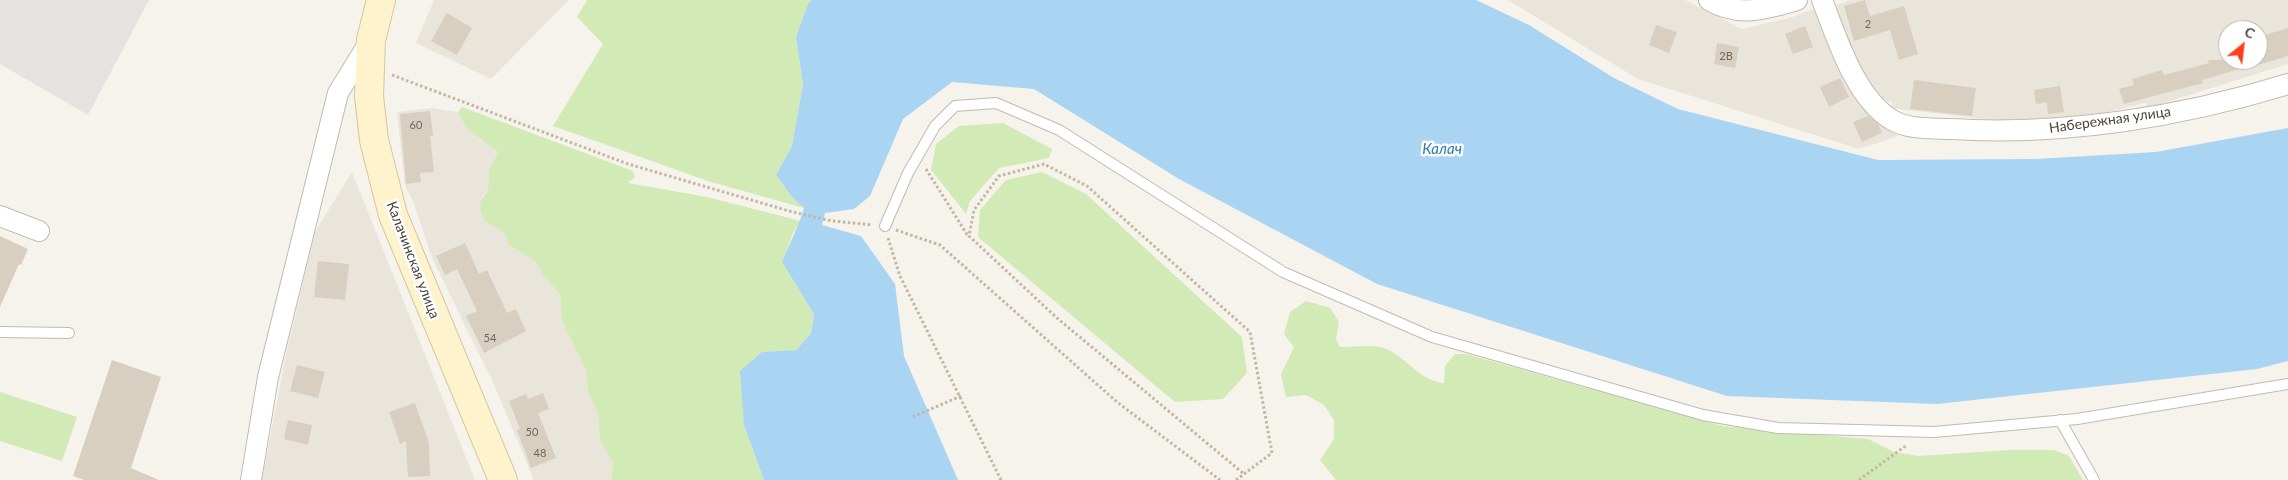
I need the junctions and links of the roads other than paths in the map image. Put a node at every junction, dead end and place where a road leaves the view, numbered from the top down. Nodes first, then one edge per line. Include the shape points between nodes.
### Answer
1 (381, 0) edge
2 (1709, 0) edge
3 (1797, 0) edge
4 (1822, 0) edge
5 (371, 40) junction
6 (2288, 84) edge
7 (0, 216) edge
8 (885, 226) road end
9 (39, 231) dead end
10 (0, 332) edge
11 (69, 333) dead end
12 (2288, 384) edge
13 (2060, 420) junction
14 (251, 480) edge
15 (503, 480) edge
16 (2094, 480) edge

1 - 5 main road, Калачинская улица
2 - 3 street via 1740,12 1759,11
4 - 6 street, Набережная улица via 1846,60 1860,85 1877,107 1908,127 1991,132 2070,128 2162,115
5 - 14 street via 338,93 268,377
5 - 15 main road, Калачинская улица via 369,96 374,140 393,215
7 - 9 street
8 - 13 lane via 908,173 935,126 955,106 996,103 1059,130 1283,272 1432,337 1702,415 1778,428 1934,432
10 - 11 lane
12 - 13 lane
13 - 16 lane

